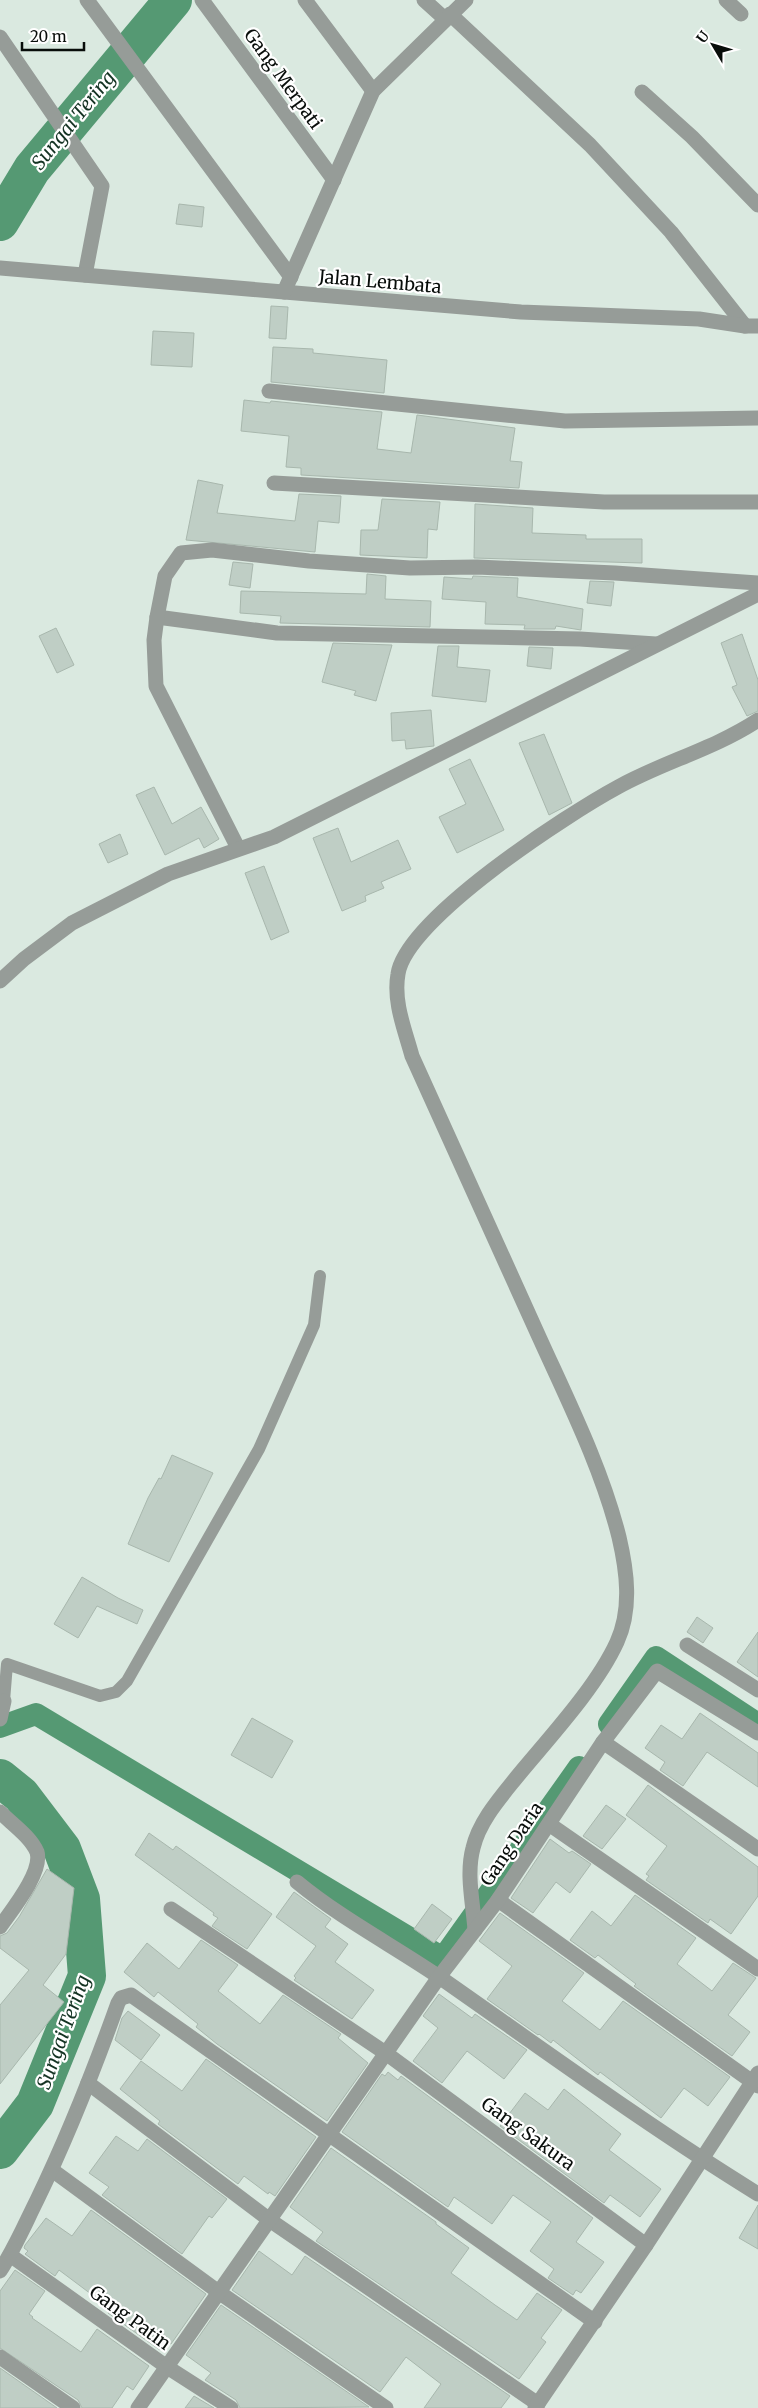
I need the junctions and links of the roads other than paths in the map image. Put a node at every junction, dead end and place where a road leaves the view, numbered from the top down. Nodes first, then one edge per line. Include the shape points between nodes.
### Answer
1 (87, 0) edge
2 (202, 0) edge
3 (305, 0) edge
4 (424, 0) edge
5 (466, 0) edge
6 (726, 0) edge
7 (741, 14) dead end
8 (447, 16) junction
9 (0, 37) edge
10 (373, 91) junction
11 (642, 92) dead end
12 (334, 180) junction
13 (758, 205) edge
14 (0, 268) edge
15 (84, 275) junction
16 (291, 277) junction
17 (284, 292) junction
18 (752, 326) edge
19 (269, 392) dead end
20 (758, 418) edge
21 (274, 483) dead end
22 (758, 502) edge
23 (758, 583) edge
24 (758, 594) edge
25 (157, 617) junction
26 (657, 644) junction
27 (758, 720) edge
28 (238, 848) junction
29 (0, 981) edge
30 (320, 1276) dead end
31 (687, 1645) dead end
32 (758, 1690) edge
33 (4, 1701) joint
34 (0, 1718) edge
35 (758, 1734) edge
36 (603, 1742) junction
37 (0, 1812) edge
38 (549, 1824) junction
39 (758, 1849) edge
40 (297, 1882) dead end
41 (498, 1900) junction
42 (171, 1910) dead end
43 (474, 1925) junction
44 (0, 1927) edge
45 (758, 1969) edge
46 (439, 1977) junction
47 (387, 2054) junction
48 (756, 2080) edge
49 (88, 2082) junction
50 (328, 2135) junction
51 (701, 2159) junction
52 (52, 2170) junction
53 (758, 2194) edge
54 (271, 2220) junction
55 (646, 2245) junction
56 (10, 2255) junction
57 (0, 2271) edge
58 (220, 2293) junction
59 (594, 2322) junction
60 (0, 2357) edge
61 (166, 2367) junction
62 (536, 2406) edge
63 (73, 2408) edge
64 (138, 2408) edge
65 (231, 2408) edge
66 (386, 2408) edge

1 - 16 street
2 - 12 street, Gang Merpati
3 - 10 street
4 - 8 street
5 - 8 street
6 - 7 street
8 - 10 street
8 - 18 street via 590,145
9 - 15 street via 102,186
10 - 12 street
11 - 13 street via 692,137
12 - 16 street
14 - 15 street, Jalan Lembata
15 - 17 street, Jalan Lembata
16 - 17 street
17 - 18 street, Jalan Lembata via 521,312 699,319
19 - 20 street via 565,421
21 - 22 street via 604,502
23 - 25 street via 477,567 410,568 212,550 181,553 174,560 165,576
24 - 26 street
25 - 26 street via 277,633 580,639
25 - 28 street via 154,640 156,686
26 - 28 street via 283,833
27 - 43 street via 731,737 619,786 533,839 466,891 424,931 406,955 398,973 398,1006 412,1056 578,1424 603,1487 626,1579 627,1600 618,1641 580,1699 500,1798 479,1830 472,1849 470,1869
28 - 29 street via 168,874 72,923
30 - 33 lane via 314,1325 259,1449 127,1681 116,1692 100,1696 7,1664
31 - 32 street
33 - 34 street
35 - 36 street, Gang Daria via 659,1670
36 - 38 street, Gang Daria
36 - 39 street
37 - 44 street via 32,1844 38,1862 34,1876
38 - 41 street, Gang Daria
38 - 45 street
40 - 46 street via 320,1901
41 - 43 street, Gang Daria
41 - 48 street
42 - 47 street, Gang Sakura
43 - 46 street, Gang Daria
46 - 47 street, Gang Daria
46 - 51 street
47 - 50 street, Gang Daria
47 - 55 street, Gang Sakura
48 - 51 street
49 - 50 street via 118,2003 121,1998 131,1995
49 - 52 street
49 - 54 street
50 - 54 street, Gang Daria
50 - 59 street
51 - 53 street
51 - 55 street
52 - 56 street
52 - 58 street
54 - 58 street, Gang Daria
54 - 62 street
55 - 59 street
56 - 57 street
56 - 61 street, Gang Patin
58 - 61 street, Gang Daria
58 - 66 street
59 - 62 street
60 - 63 street
61 - 64 street, Gang Daria
61 - 65 street, Gang Patin

